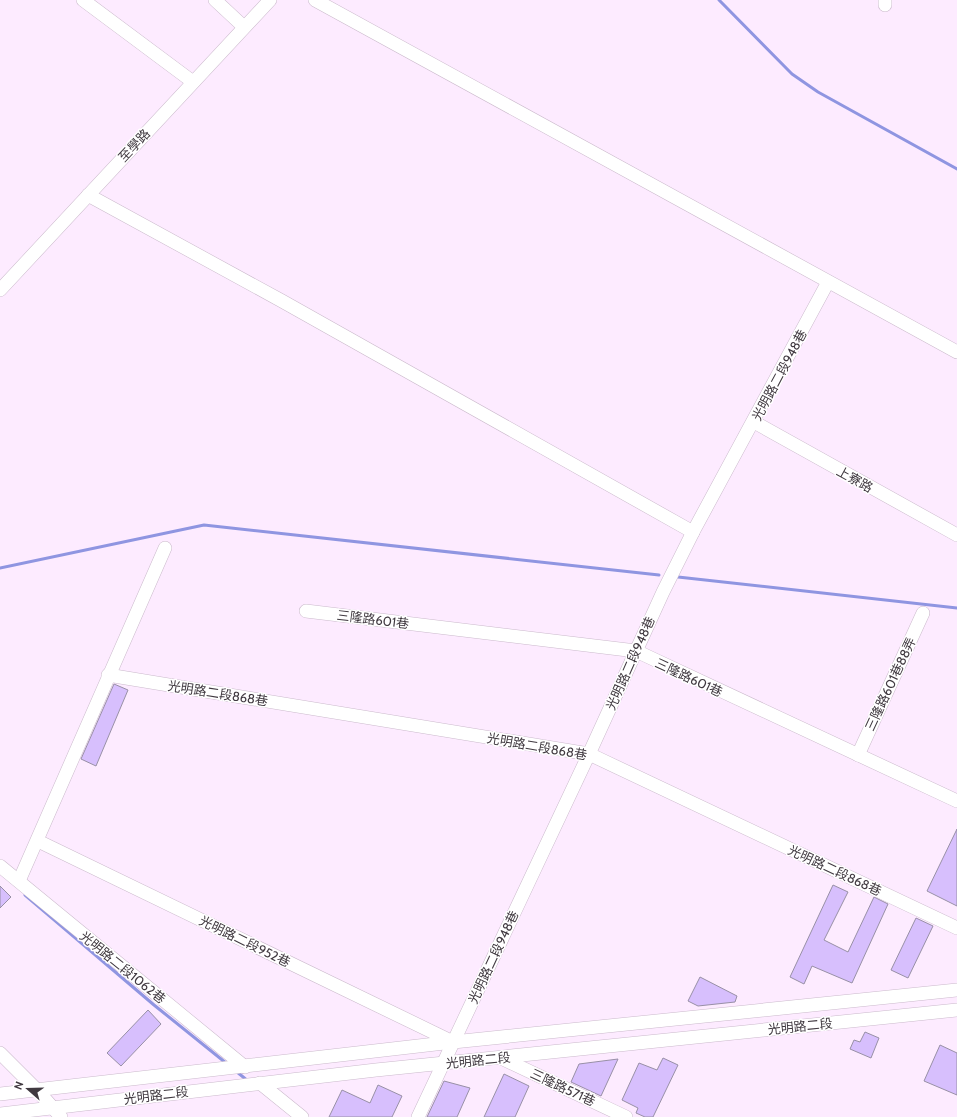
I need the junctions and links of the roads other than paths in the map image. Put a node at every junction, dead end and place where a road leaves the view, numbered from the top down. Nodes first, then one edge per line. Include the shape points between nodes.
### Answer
1 (83, 0) edge
2 (215, 0) edge
3 (270, 0) edge
4 (315, 0) edge
5 (244, 27) junction
6 (193, 82) junction
7 (88, 195) junction
8 (828, 282) junction
9 (0, 290) edge
10 (957, 352) edge
11 (754, 422) junction
12 (693, 532) junction
13 (957, 535) edge
14 (165, 548) dead end
15 (306, 611) dead end
16 (923, 613) dead end
17 (636, 651) junction
18 (108, 675) junction
19 (589, 754) junction
20 (858, 755) junction
21 (957, 801) edge
22 (38, 841) junction
23 (0, 866) edge
24 (19, 881) junction
25 (957, 928) edge
26 (957, 990) edge
27 (957, 1010) edge
28 (450, 1047) junction
29 (0, 1053) edge
30 (501, 1058) junction
31 (442, 1064) junction
32 (245, 1067) junction
33 (260, 1083) junction
34 (0, 1094) edge
35 (50, 1104) edge
36 (0, 1114) edge
37 (302, 1117) edge
38 (418, 1117) edge
39 (626, 1117) edge

1 - 6 street
2 - 5 street
3 - 5 street, 至學路
4 - 8 street
5 - 6 street, 至學路
6 - 7 street, 至學路
7 - 9 street, 至學路
7 - 12 street via 289,304
8 - 10 street
8 - 11 street, 光明路二段948巷
11 - 12 street, 光明路二段948巷
11 - 13 street, 上寮路
12 - 17 street, 光明路二段948巷
14 - 18 street
15 - 17 street, 三隆路601巷
16 - 20 street, 三隆路601巷88弄
17 - 19 street, 光明路二段948巷
17 - 20 street, 三隆路601巷
18 - 19 street, 光明路二段868巷
18 - 22 street
19 - 25 street, 光明路二段868巷
19 - 28 street, 光明路二段948巷
20 - 21 street, 三隆路601巷
22 - 24 street
22 - 28 street, 光明路二段952巷
23 - 24 street, 光明路二段1062巷
24 - 32 street, 光明路二段1062巷
26 - 28 street, 光明路二段
27 - 30 street, 光明路二段
28 - 31 street, 光明路二段948巷
28 - 32 street, 光明路二段
29 - 35 street
30 - 31 street, 光明路二段
30 - 39 street, 三隆路571巷
31 - 33 street, 光明路二段
31 - 38 street, 光明路二段948巷
32 - 35 street, 光明路二段
33 - 35 street, 光明路二段
33 - 37 street
34 - 35 street, 光明路二段
35 - 36 street, 光明路二段

